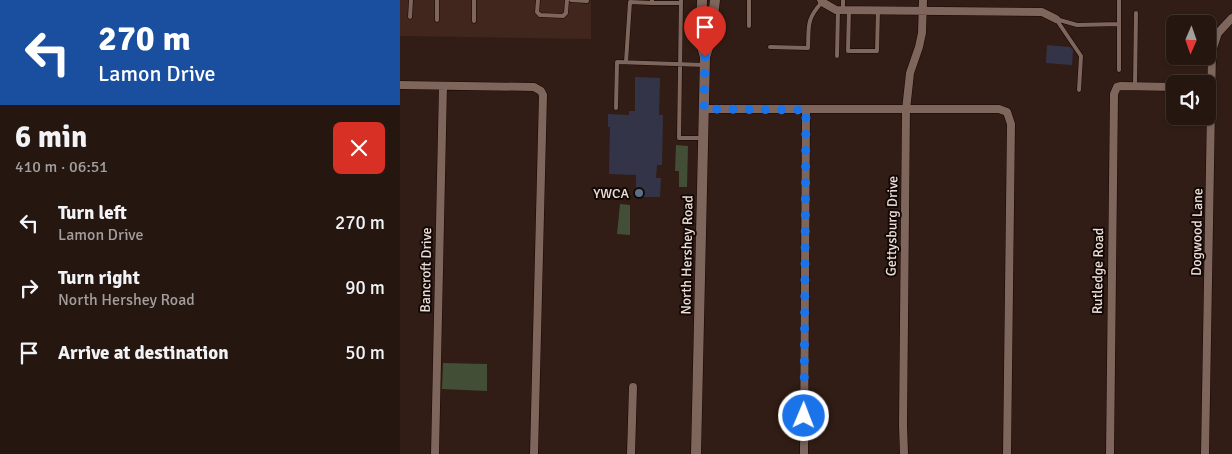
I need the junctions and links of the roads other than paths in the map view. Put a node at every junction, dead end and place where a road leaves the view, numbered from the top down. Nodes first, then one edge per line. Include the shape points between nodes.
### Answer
1 (411, 0) edge
2 (437, 0) edge
3 (474, 0) edge
4 (538, 0) edge
5 (567, 0) edge
6 (571, 0) edge
7 (702, 0) edge
8 (715, 0) edge
9 (749, 0) edge
10 (843, 0) edge
11 (923, 0) edge
12 (1119, 0) edge
13 (587, 1) edge
14 (652, 1) edge
15 (820, 1) edge
16 (681, 2) edge
17 (843, 10) junction
18 (878, 10) junction
19 (923, 11) junction
20 (1136, 13) dead end
21 (410, 17) dead end
22 (1232, 18) edge
23 (1056, 19) junction
24 (436, 20) dead end
25 (474, 21) dead end
26 (1119, 24) junction
27 (748, 26) dead end
28 (770, 47) dead end
29 (837, 56) dead end
30 (704, 61) junction
31 (626, 62) junction
32 (680, 64) junction
33 (1119, 70) dead end
34 (1211, 75) edge
35 (400, 85) edge
36 (443, 86) junction
37 (1135, 86) junction
38 (1166, 87) edge
39 (1079, 90) dead end
40 (616, 108) dead end
41 (704, 109) junction
42 (806, 110) junction
43 (906, 110) junction
44 (1209, 125) edge
45 (703, 138) junction
46 (633, 387) dead end
47 (435, 454) edge
48 (534, 454) edge
49 (631, 454) edge
50 (696, 454) edge
51 (804, 454) edge
52 (904, 454) edge
53 (1007, 454) edge
54 (1110, 454) edge
55 (1205, 454) edge

1 - 21 lane
2 - 24 lane
3 - 25 lane
4 - 5 lane via 537,12 540,15 563,16
6 - 13 lane
7 - 30 main road, North Hershey Road
8 - 30 main road, North Hershey Road
9 - 27 lane
10 - 17 lane
11 - 19 street, Gettysburg Drive
12 - 26 lane
14 - 16 lane
14 - 31 lane via 630,2
15 - 17 street via 836,10
15 - 28 lane via 809,21 808,48
16 - 32 lane
17 - 18 street
17 - 18 lane via 848,51 877,51
17 - 29 lane
18 - 19 street
19 - 23 street via 1042,12
19 - 43 street, Gettysburg Drive
20 - 37 lane
22 - 34 street, Dogwood Lane via 1221,28 1214,45
23 - 26 lane via 1077,25
23 - 39 lane via 1080,56
26 - 33 lane
30 - 32 lane
30 - 41 main road, North Hershey Road
31 - 32 lane
31 - 40 lane via 617,62
32 - 45 lane via 678,138
35 - 36 street
36 - 47 street, Bancroft Drive
36 - 48 street via 534,87 540,91 543,101
37 - 38 street
37 - 54 street, Rutledge Road via 1122,86 1114,94
41 - 42 street
41 - 45 main road, North Hershey Road
42 - 43 street
42 - 51 street
43 - 52 street, Gettysburg Drive
43 - 53 street via 999,109 1008,113 1011,124
44 - 55 street, Dogwood Lane
45 - 50 main road, North Hershey Road
46 - 49 street

